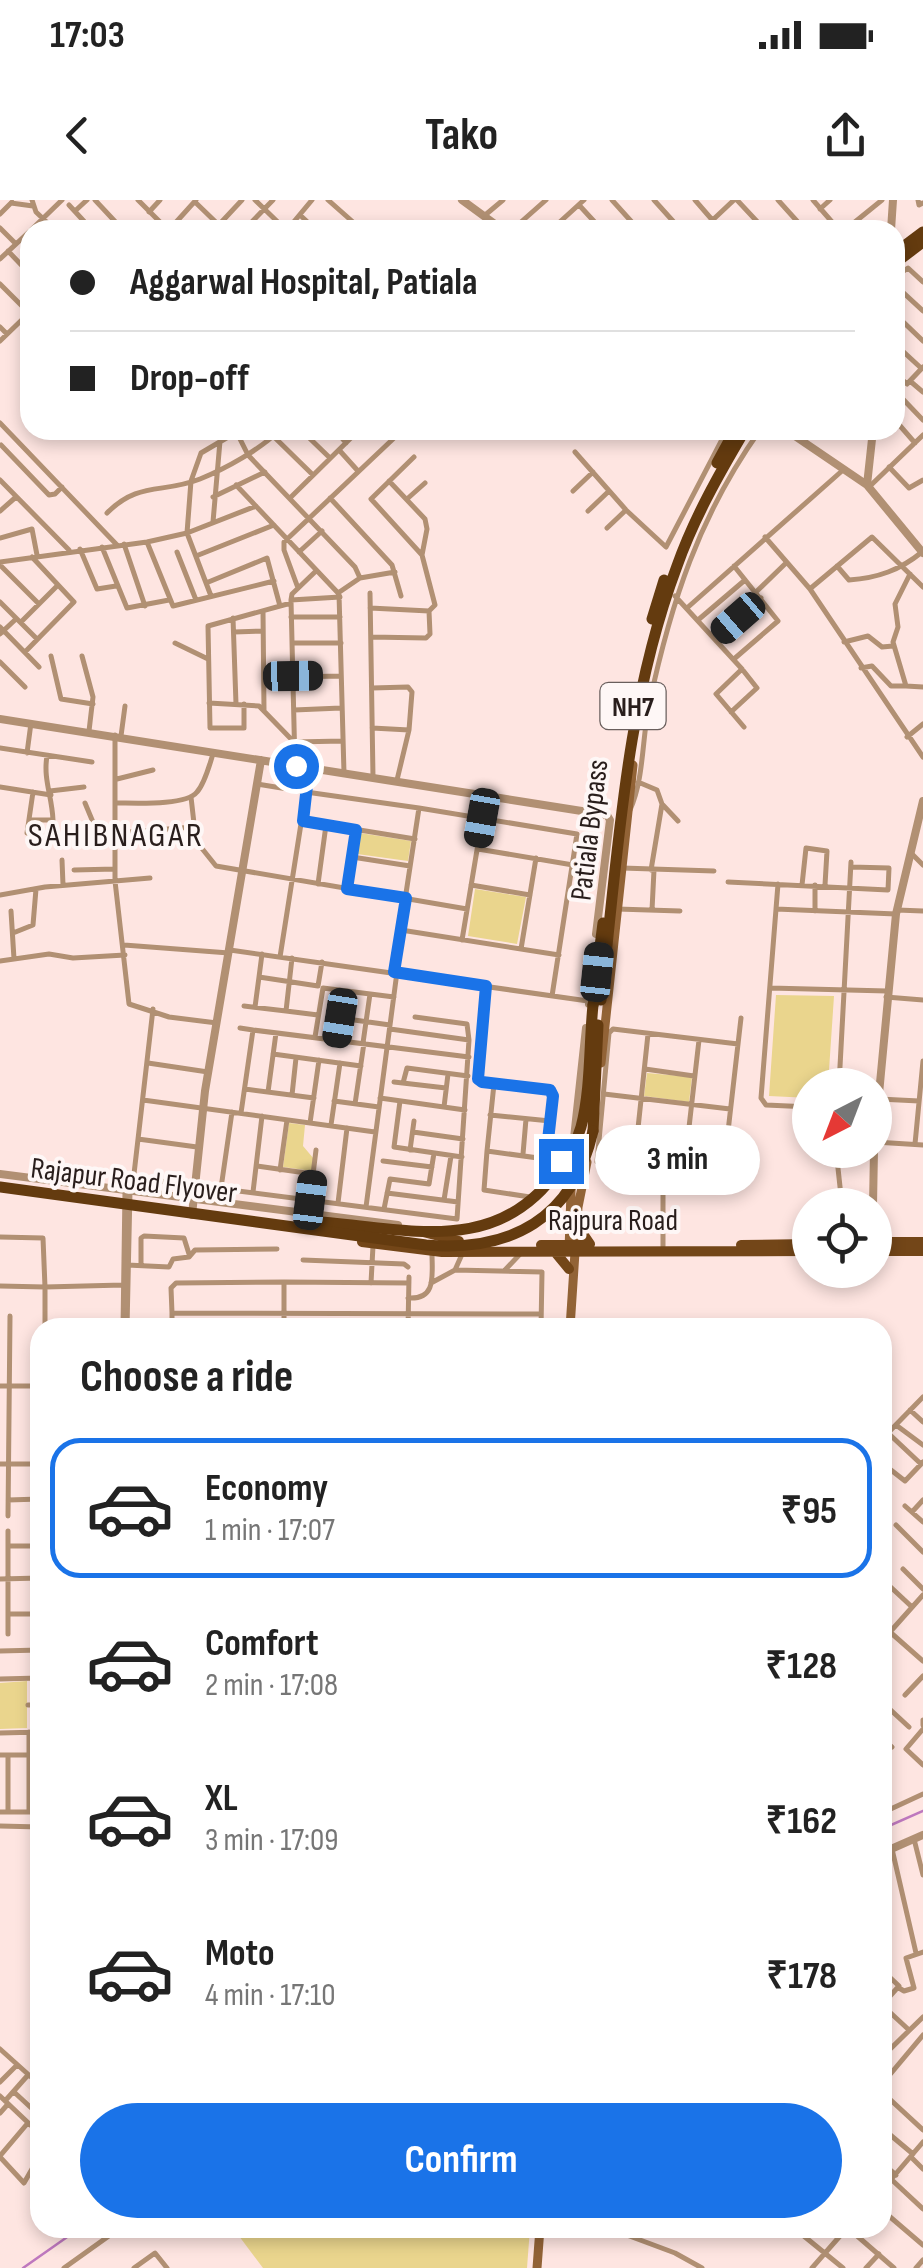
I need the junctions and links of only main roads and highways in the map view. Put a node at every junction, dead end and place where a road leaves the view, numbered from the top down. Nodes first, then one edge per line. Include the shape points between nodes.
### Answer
1 (731, 440) edge
2 (739, 440) edge
3 (632, 745) junction
4 (598, 1003) junction
5 (567, 1157) junction
6 (583, 1176) junction
7 (0, 1184) edge
8 (309, 1222) joint
9 (577, 1225) joint
10 (419, 1230) junction
11 (441, 1232) joint
12 (892, 1242) edge
13 (923, 1242) edge
14 (577, 1248) junction
15 (792, 1248) edge
16 (792, 1248) edge
17 (892, 1250) edge
18 (923, 1250) edge
19 (554, 1251) junction
20 (572, 1272) junction
21 (570, 1318) edge
22 (539, 2238) edge
23 (537, 2268) edge

1 - 4 highway, Patiala Bypass / NH7 via 681,536 645,648 616,798
2 - 3 highway, Patiala Bypass / NH7 via 677,565
3 - 4 highway, Rajapur Road Flyover / NH7
3 - 4 main road via 617,909
4 - 5 highway, Patiala Bypass / NH7 via 581,1128
4 - 6 main road via 595,1130
4 - 7 highway, Rajapur Road Flyover / NH7, bridge via 594,1132 582,1171 554,1208 508,1238 462,1247 426,1245
5 - 6 highway
5 - 11 highway, Patiala Bypass / NH7 via 547,1186 514,1214 476,1229
5 - 14 main road
6 - 9 main road
7 - 8 highway, Rajapur Road Flyover / NH7, bridge
7 - 19 main road, Rajpura Road via 437,1252
8 - 10 highway, Rajpura Road / NH7
9 - 14 main road
10 - 11 highway, Rajpura Road / NH7
10 - 14 main road, Rajpura Road via 444,1240
12 - 13 main road
14 - 15 main road, Rajpura Road
14 - 16 main road, Rajpura Road
14 - 19 main road, Rajpura Road
14 - 20 main road
17 - 18 main road
19 - 20 main road
20 - 21 main road
22 - 23 main road

